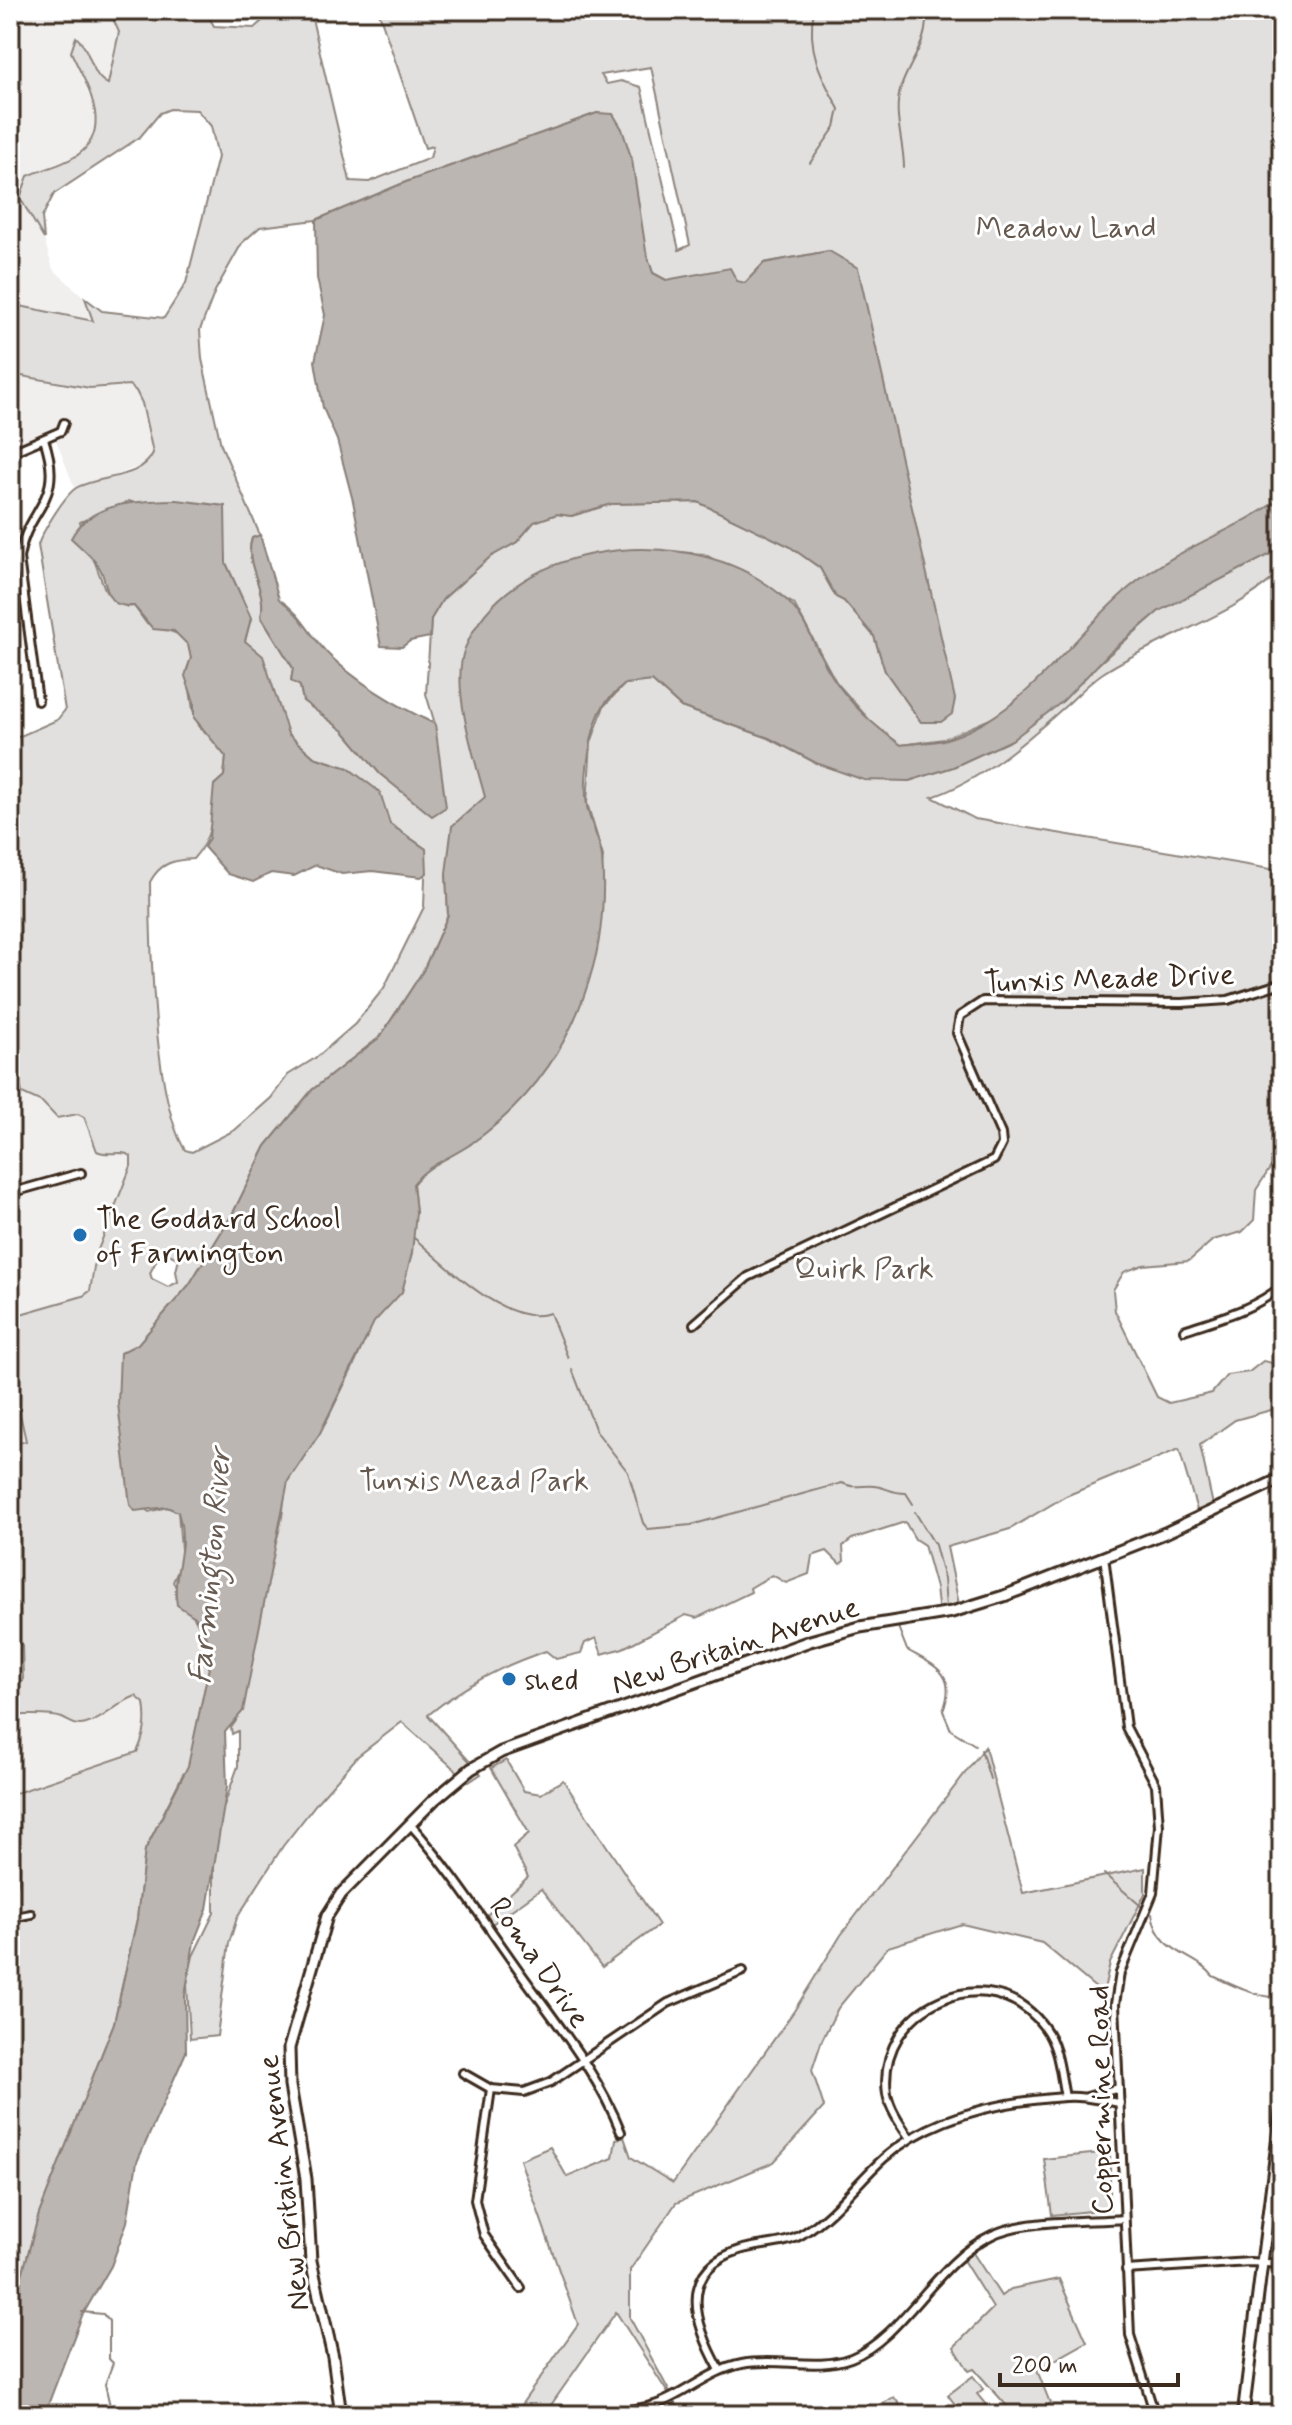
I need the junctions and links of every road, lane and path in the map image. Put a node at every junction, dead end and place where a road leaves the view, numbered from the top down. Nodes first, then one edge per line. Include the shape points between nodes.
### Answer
1 (64, 423) dead end
2 (44, 439) junction
3 (10, 453) edge
4 (38, 701) dead end
5 (1282, 983) edge
6 (81, 1173) dead end
7 (10, 1193) edge
8 (1282, 1286) edge
9 (694, 1324) dead end
10 (1184, 1330) dead end
11 (1282, 1478) edge
12 (1104, 1556) junction
13 (410, 1824) junction
14 (31, 1914) dead end
15 (10, 1918) edge
16 (743, 1971) dead end
17 (584, 2062) junction
18 (463, 2073) dead end
19 (1119, 2088) junction
20 (491, 2089) junction
21 (1065, 2097) junction
22 (1087, 2097) junction
23 (1120, 2103) junction
24 (1282, 2103) edge
25 (621, 2132) dead end
26 (909, 2137) junction
27 (1124, 2219) junction
28 (1262, 2262) junction
29 (1282, 2264) edge
30 (1126, 2270) junction
31 (521, 2288) dead end
32 (720, 2370) junction
33 (341, 2415) edge
34 (607, 2415) edge
35 (1155, 2415) edge
36 (1243, 2415) edge

1 - 2 street via 61,431
2 - 3 street
2 - 4 street via 49,489 24,536 19,558
5 - 9 street, Tunxis Meade Drive via 1228,1000 1002,999 969,1007 960,1016 957,1033 1001,1134 994,1160 748,1277
6 - 7 street
8 - 10 street via 1238,1313
11 - 12 street, New Britain Avenue
12 - 13 street, New Britain Avenue via 952,1612 810,1641 500,1752 458,1779
12 - 19 street, Coppermine Road via 1126,1727 1156,1785 1159,1826 1153,1893 1117,1988
13 - 17 street, Roma Drive
13 - 33 street, New Britain Avenue via 341,1894 327,1916 289,2048 311,2261
14 - 15 street
16 - 17 street via 668,2003
17 - 20 street via 524,2092
17 - 25 street, Roma Drive via 609,2100
18 - 20 street
19 - 22 street
19 - 23 street, Coppermine Road
20 - 31 street via 475,2200 484,2235
21 - 22 street
21 - 26 street via 975,2112
21 - 26 street via 1055,2045 1030,2012 995,1994 956,1993 914,2015 890,2055 887,2094
22 - 23 street
23 - 27 street, Coppermine Road
24 - 28 street
26 - 32 street via 802,2235 741,2249 719,2259 706,2273 697,2294 696,2320
27 - 30 street, Coppermine Road
27 - 32 street via 995,2233 956,2259 881,2337 850,2358 823,2364 762,2362
28 - 29 street
28 - 30 street
28 - 36 street
30 - 35 street, Coppermine Road via 1130,2335
32 - 34 street via 661,2403

